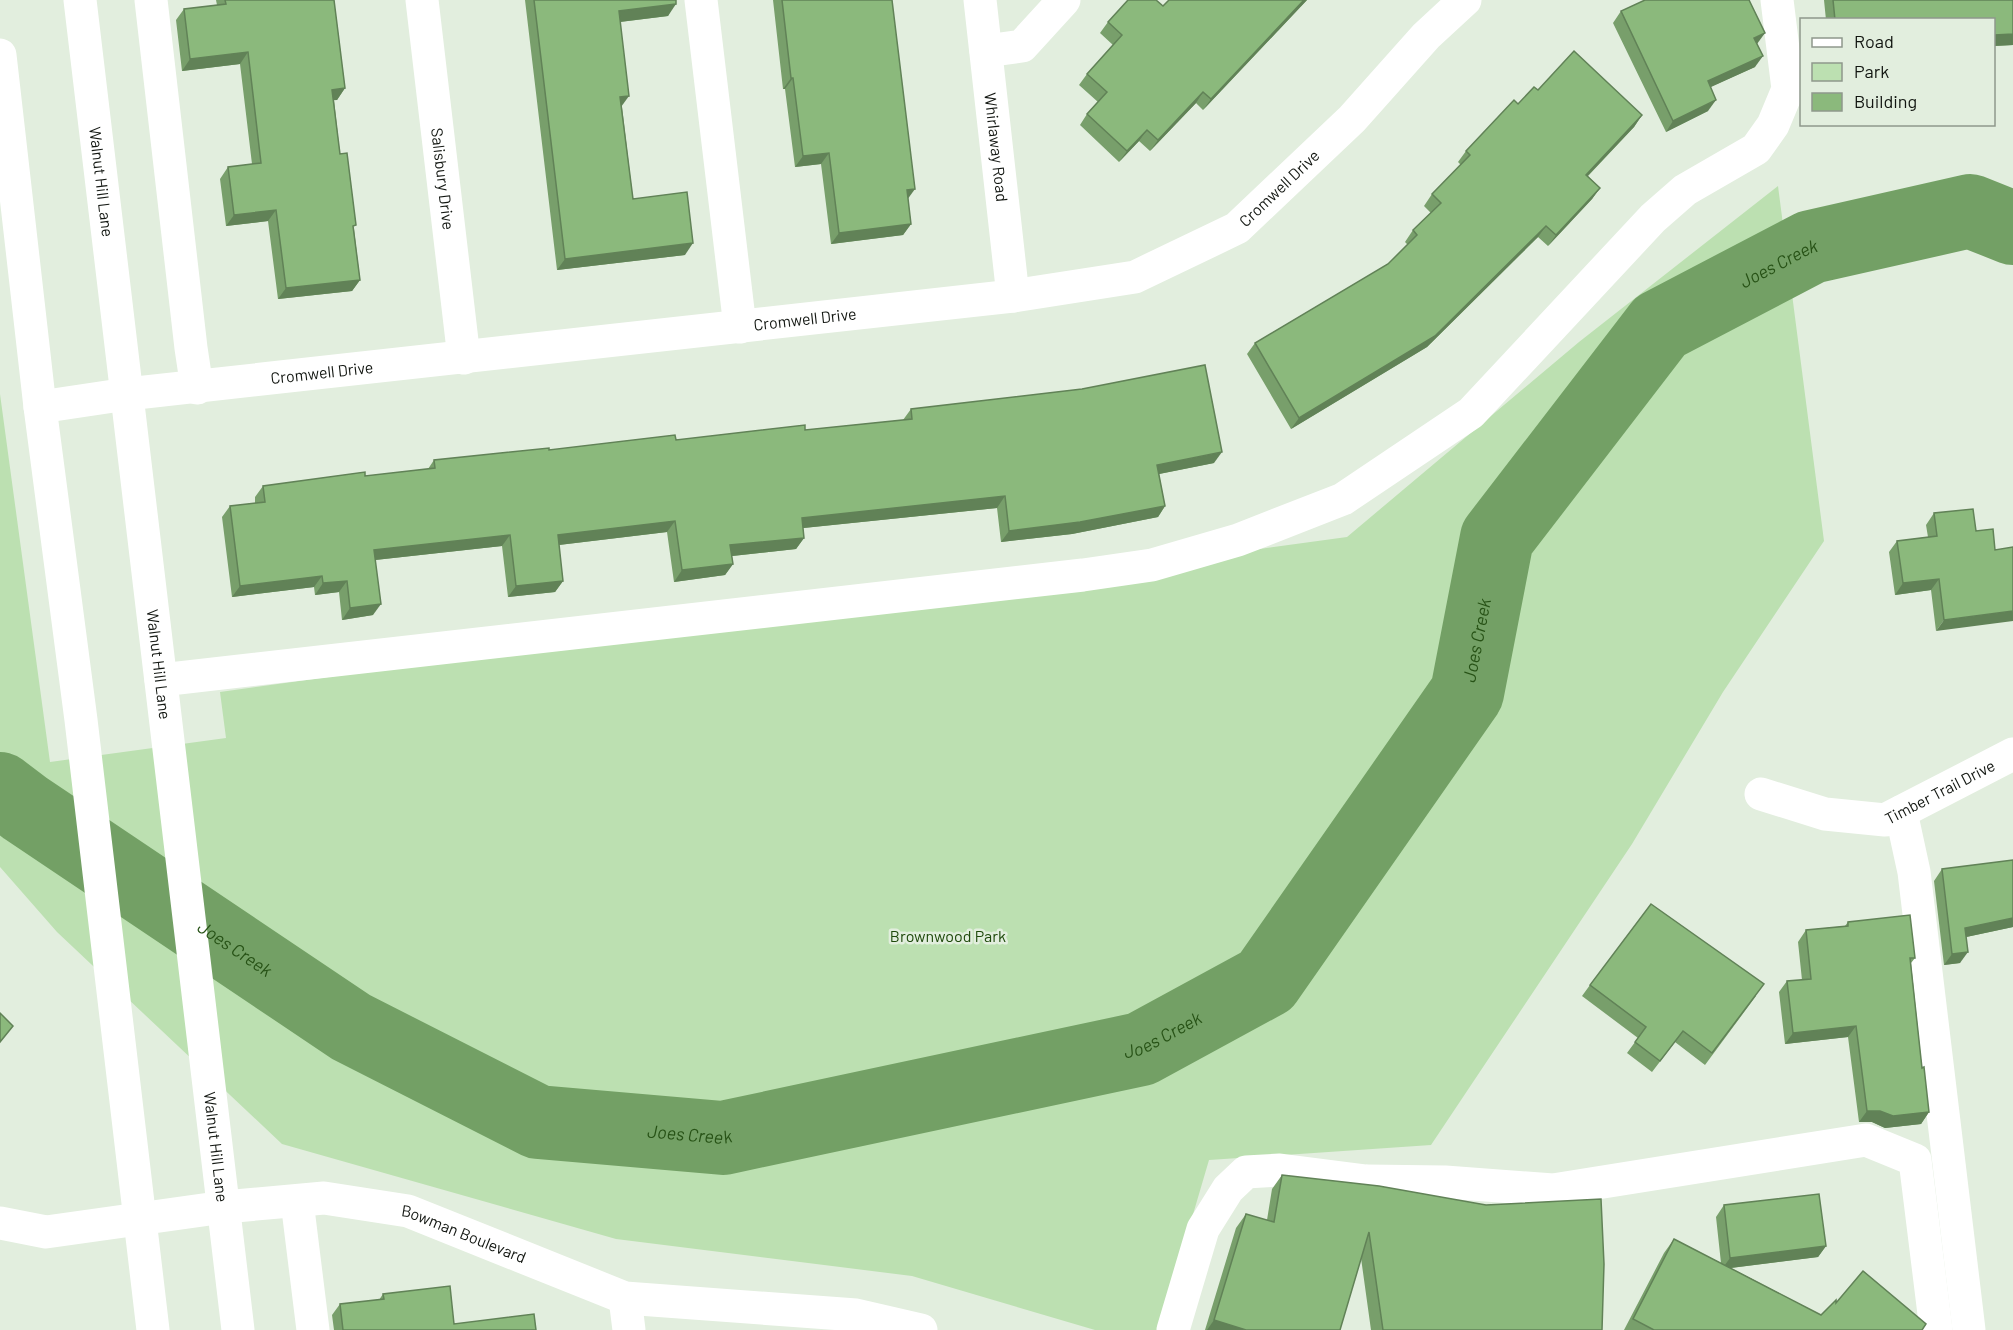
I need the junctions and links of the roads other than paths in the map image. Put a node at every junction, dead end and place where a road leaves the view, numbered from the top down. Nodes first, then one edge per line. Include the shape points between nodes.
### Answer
1 (80, 0) edge
2 (152, 0) edge
3 (422, 0) edge
4 (701, 0) edge
5 (980, 0) edge
6 (1065, 0) edge
7 (1465, 0) edge
8 (1777, 0) edge
9 (986, 51) junction
10 (0, 55) edge
11 (1013, 296) junction
12 (740, 327) junction
13 (464, 358) junction
14 (197, 387) junction
15 (127, 394) junction
16 (40, 407) junction
17 (161, 680) junction
18 (2013, 754) edge
19 (1761, 794) dead end
20 (1901, 812) junction
21 (297, 1201) junction
22 (224, 1207) junction
23 (140, 1220) junction
24 (0, 1223) edge
25 (625, 1298) junction
26 (153, 1330) edge
27 (238, 1330) edge
28 (313, 1330) edge
29 (629, 1330) edge
30 (921, 1330) edge
31 (1173, 1330) edge
32 (1936, 1330) edge
33 (1969, 1330) edge

1 - 15 street, Walnut Hill Lane
2 - 14 street
3 - 13 street, Salisbury Drive
4 - 12 street
5 - 9 street, Whirlaway Road
6 - 9 street via 1022,46
7 - 11 street, Cromwell Drive via 1426,36 1352,119 1237,228 1135,277
8 - 17 street via 1788,89 1773,125 1756,149 1685,190 1653,218 1471,414 1343,499 1296,519 1152,565 1106,572
9 - 11 street, Whirlaway Road
10 - 16 street
11 - 12 street, Cromwell Drive
12 - 13 street, Cromwell Drive
13 - 14 street, Cromwell Drive
14 - 15 street, Cromwell Drive
15 - 16 street, Cromwell Drive
15 - 17 street, Walnut Hill Lane
16 - 23 street
17 - 22 street, Walnut Hill Lane
18 - 20 street, Timber Trail Drive
19 - 20 street, Timber Trail Drive via 1825,814 1886,820
20 - 33 street via 1914,872
21 - 22 street, Bowman Boulevard
21 - 25 street, Bowman Boulevard via 324,1198 408,1211
21 - 28 street
22 - 23 street, Bowman Boulevard
22 - 27 street, Walnut Hill Lane
23 - 24 street, Bowman Boulevard via 46,1232
23 - 26 street
25 - 29 street
25 - 30 street, Bowman Boulevard via 856,1315
31 - 32 street via 1203,1229 1228,1190 1246,1172 1280,1170 1366,1181 1553,1190 1866,1140 1915,1160

